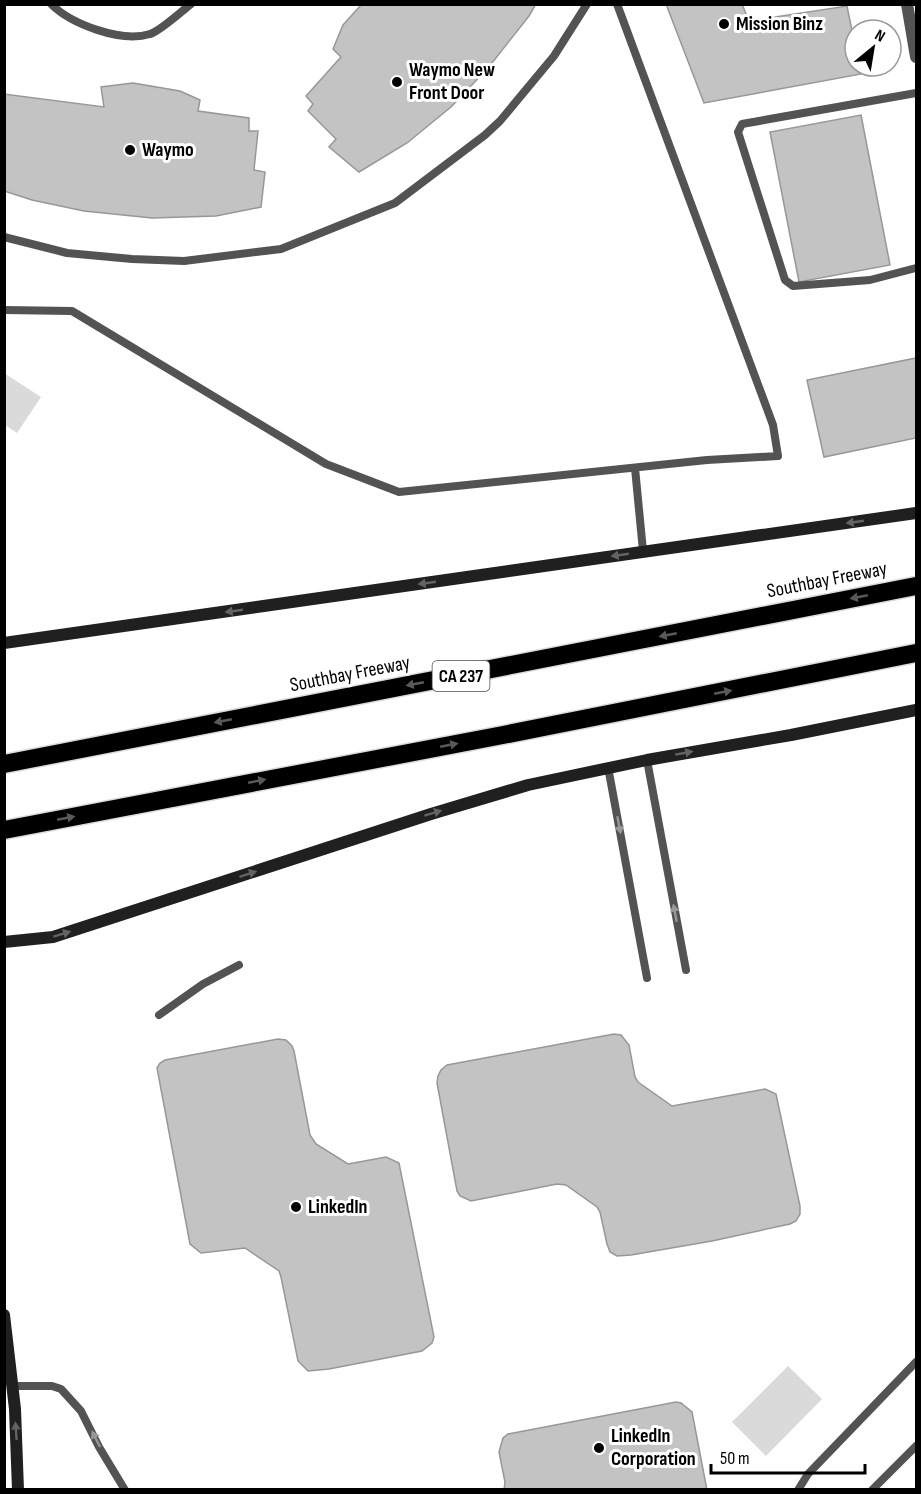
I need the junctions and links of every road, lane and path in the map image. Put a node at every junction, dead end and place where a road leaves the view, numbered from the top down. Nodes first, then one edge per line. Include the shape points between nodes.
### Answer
1 (51, 4) edge
2 (191, 4) edge
3 (587, 4) edge
4 (617, 4) edge
5 (907, 4) edge
6 (916, 57) edge
7 (916, 93) edge
8 (4, 237) edge
9 (916, 268) edge
10 (4, 310) edge
11 (635, 468) junction
12 (916, 513) edge
13 (643, 551) junction
14 (916, 586) edge
15 (4, 643) edge
16 (916, 653) edge
17 (916, 710) edge
18 (647, 760) junction
19 (4, 764) edge
20 (608, 767) junction
21 (6, 829) edge
22 (4, 942) edge
23 (239, 965) dead end
24 (686, 970) dead end
25 (647, 978) dead end
26 (159, 1015) dead end
27 (4, 1315) edge
28 (916, 1362) edge
29 (13, 1386) junction
30 (916, 1446) edge
31 (18, 1490) edge
32 (125, 1490) edge
33 (798, 1490) edge
34 (872, 1490) edge

1 - 2 lane via 84,24 118,36 150,34
3 - 8 lane via 554,56 485,135 395,203 281,249 184,261 132,259 67,253
4 - 11 lane via 773,425 778,456
5 - 6 street
7 - 9 lane via 742,124 738,132 785,280 794,286 870,280
10 - 11 lane via 72,311 326,464 399,492
11 - 13 lane
12 -> 13 main road
13 -> 15 main road
14 -> 19 highway, Southbay Freeway / CA 237
21 -> 16 highway
18 -> 17 main road
18 - 20 main road
24 -> 18 lane
22 -> 20 main road via 53,937 431,814 528,785
20 -> 25 lane
23 - 26 lane via 202,984
27 - 29 main road
28 - 33 lane via 808,1474
31 -> 29 main road
32 -> 29 lane via 81,1411 61,1389
30 - 34 lane

